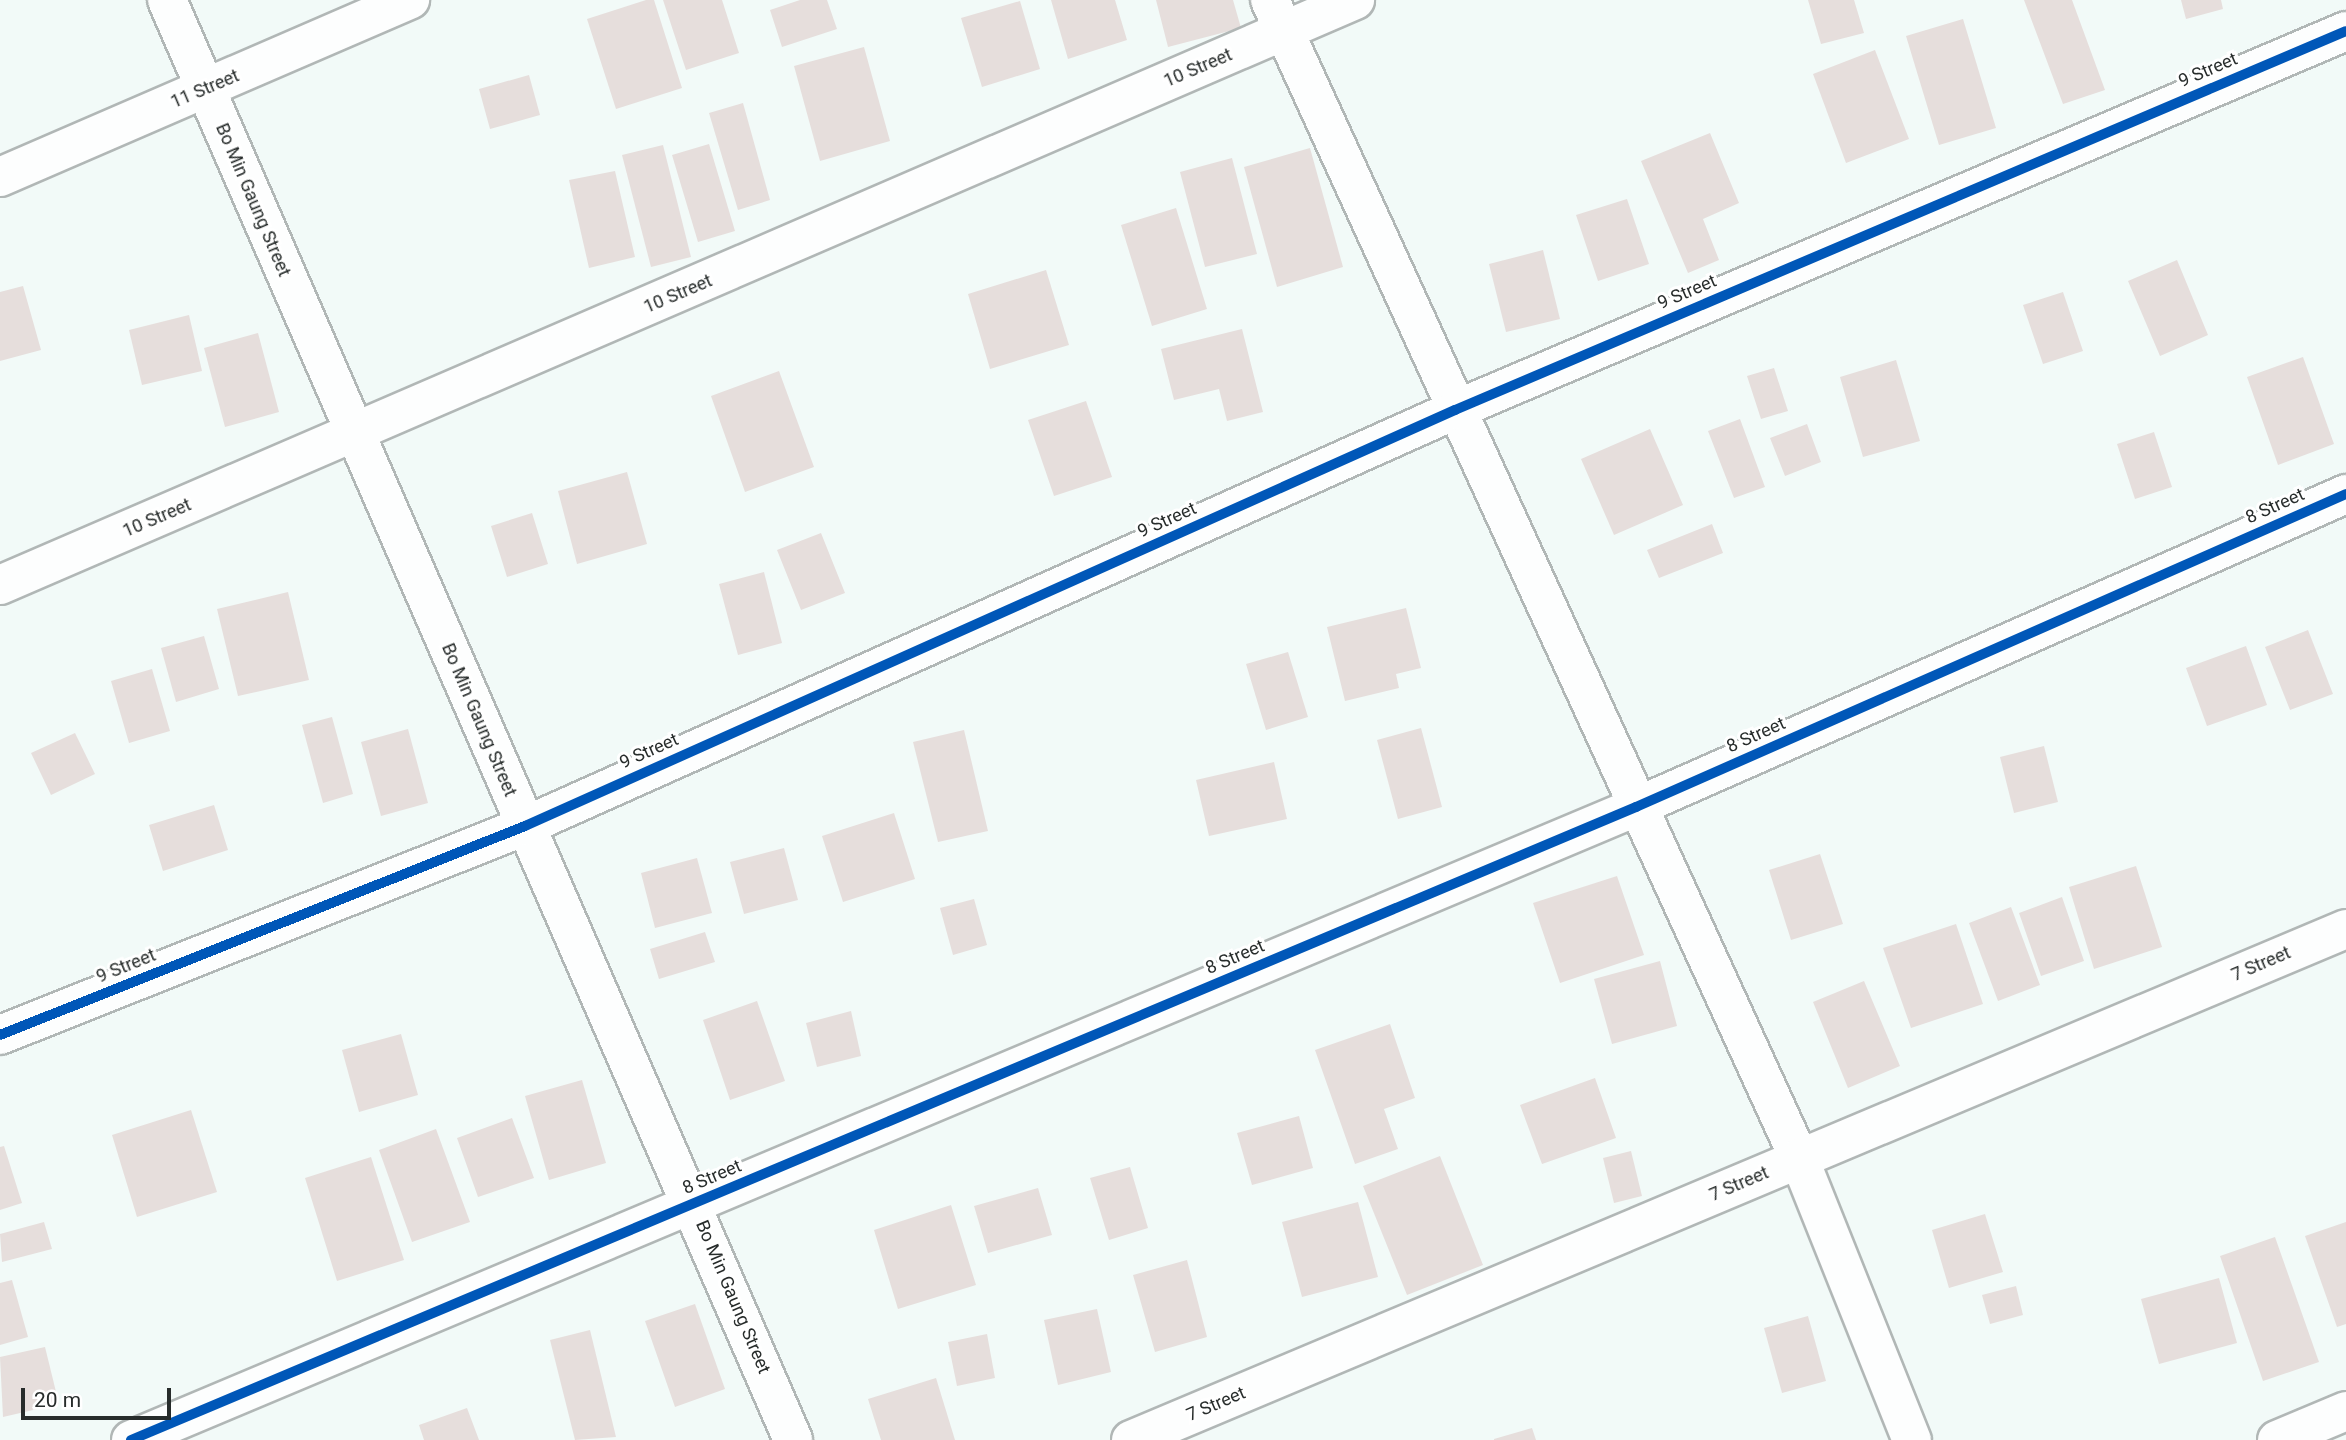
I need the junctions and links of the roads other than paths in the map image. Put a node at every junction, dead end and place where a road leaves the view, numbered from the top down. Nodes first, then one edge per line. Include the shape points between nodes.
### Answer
1 (167, 0) edge
2 (410, 0) edge
3 (1355, 0) edge
4 (1275, 16) edge
5 (2346, 31) edge
6 (205, 89) junction
7 (0, 177) edge
8 (1455, 410) junction
9 (355, 435) junction
10 (2346, 494) edge
11 (0, 585) edge
12 (1636, 807) junction
13 (525, 826) junction
14 (2346, 929) edge
15 (0, 1035) edge
16 (1799, 1158) junction
17 (694, 1204) junction
18 (2346, 1411) edge
19 (131, 1440) edge
20 (793, 1440) edge
21 (1131, 1440) edge
22 (1912, 1440) edge
23 (2277, 1440) edge

1 - 6 street, Bo Min Gaung Street
2 - 6 street, 11 Street
3 - 4 street, 10 Street
4 - 8 street
4 - 9 street, 10 Street
5 - 8 street, 9 Street
6 - 7 street, 11 Street
6 - 9 street, Bo Min Gaung Street
8 - 12 street
8 - 13 street, 9 Street
9 - 11 street, 10 Street
9 - 13 street, Bo Min Gaung Street
10 - 12 street, 8 Street
12 - 16 street
12 - 17 street, 8 Street
13 - 15 street, 9 Street
13 - 17 street, Bo Min Gaung Street
14 - 16 street, 7 Street
16 - 21 street, 7 Street
16 - 22 street
17 - 19 street, 8 Street
17 - 20 street, Bo Min Gaung Street
18 - 23 street

